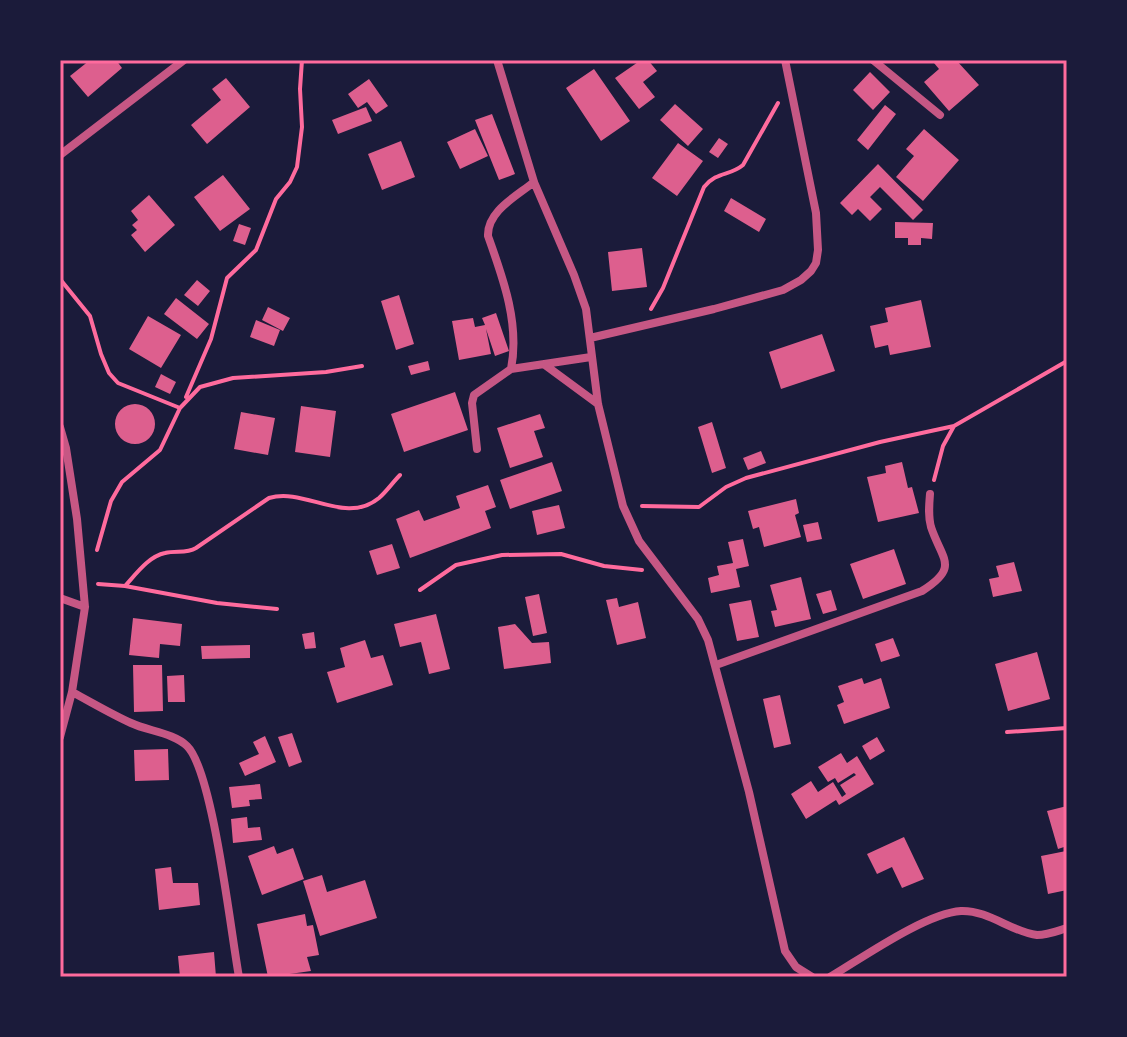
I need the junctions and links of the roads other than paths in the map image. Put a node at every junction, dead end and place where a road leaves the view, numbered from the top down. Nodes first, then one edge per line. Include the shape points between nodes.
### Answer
1 (497, 60) edge
2 (785, 60) edge
3 (873, 60) edge
4 (180, 61) edge
5 (940, 115) dead end
6 (60, 155) edge
7 (534, 182) junction
8 (590, 338) junction
9 (591, 357) junction
10 (545, 365) junction
11 (511, 369) junction
12 (598, 404) junction
13 (60, 427) edge
14 (477, 449) dead end
15 (930, 494) road end
16 (60, 598) edge
17 (85, 607) junction
18 (716, 665) junction
19 (72, 692) junction
20 (60, 737) edge
21 (1067, 928) edge
22 (239, 977) edge
23 (812, 977) edge
24 (830, 977) edge

1 - 7 street
2 - 8 street via 816,213 816,263 783,290
3 - 5 street
4 - 6 street
7 - 8 street via 574,275
7 - 11 street via 488,226 508,295
8 - 9 street
9 - 10 street
9 - 12 street
10 - 11 street
10 - 12 street
11 - 14 street via 474,395
12 - 18 street via 623,506 639,541 698,619
13 - 17 street via 73,491
15 - 18 street via 930,524 946,559 936,583
16 - 17 street
17 - 19 street
18 - 23 street via 785,951
19 - 20 street
19 - 22 street via 128,722 173,738 197,761 209,800
21 - 24 street via 1035,935 980,913 960,911 916,927

